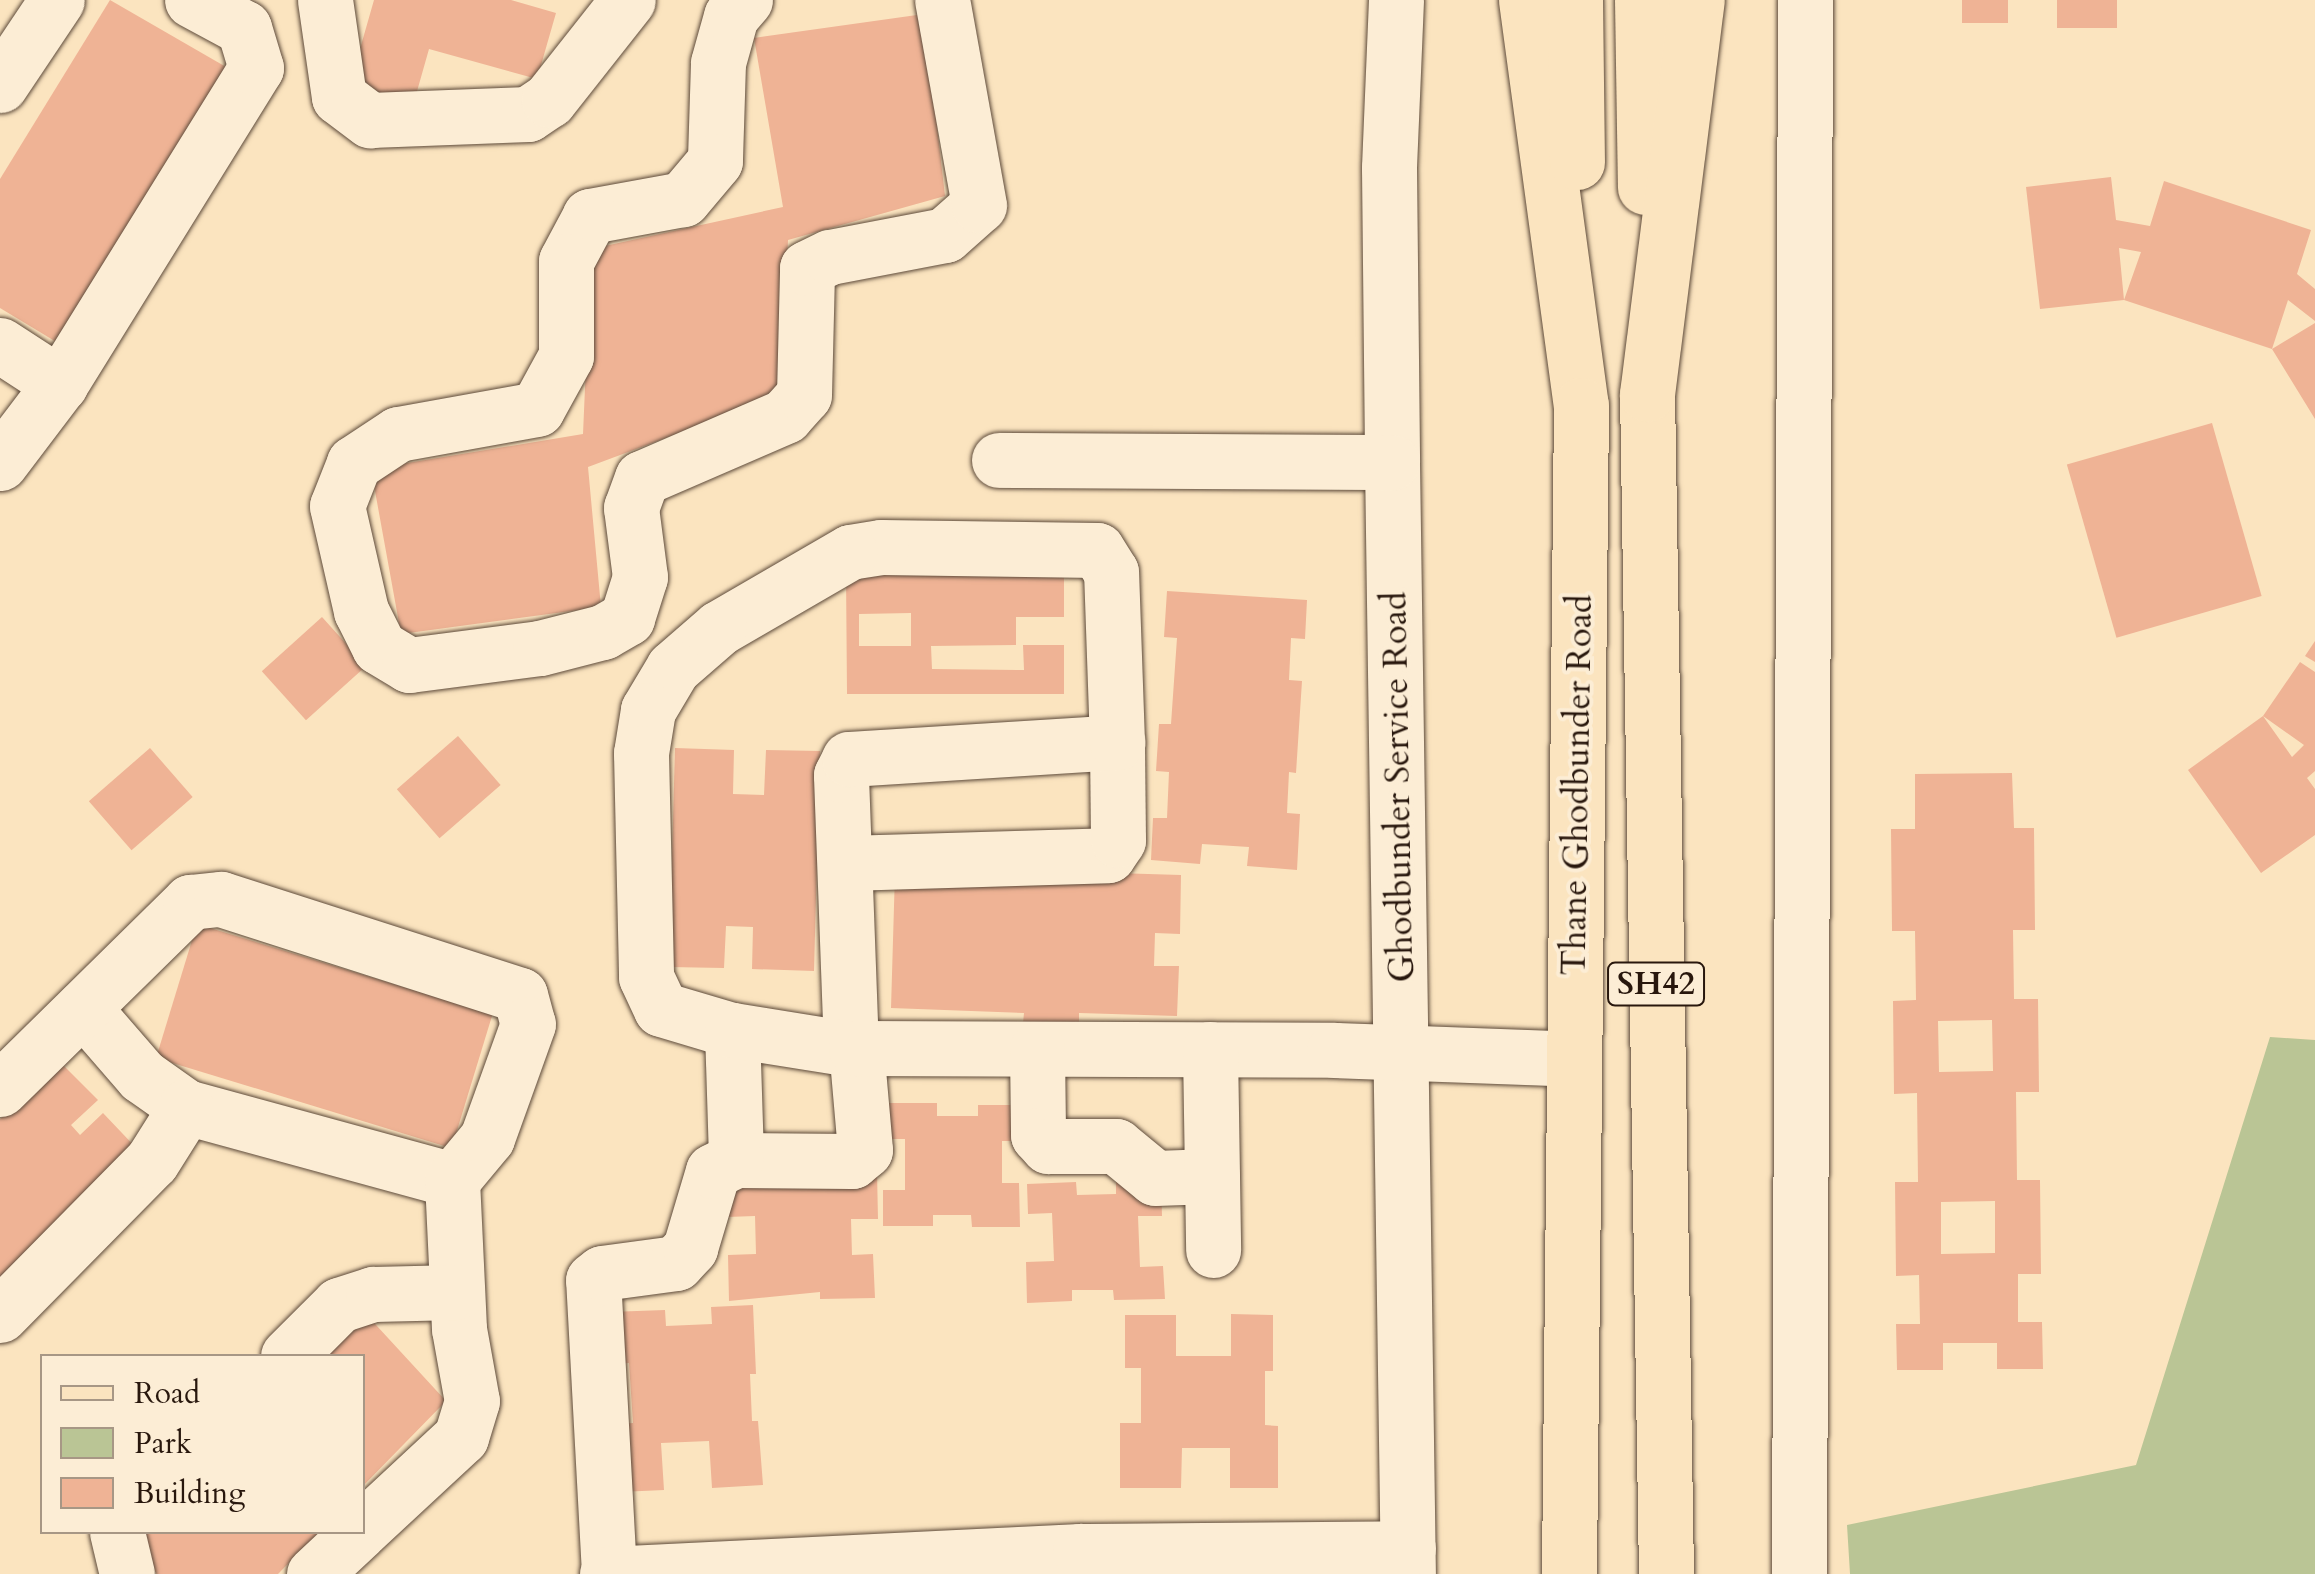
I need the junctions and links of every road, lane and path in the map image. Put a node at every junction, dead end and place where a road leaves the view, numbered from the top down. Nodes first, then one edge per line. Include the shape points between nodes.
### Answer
1 (57, 0) edge
2 (192, 0) edge
3 (325, 0) edge
4 (745, 0) edge
5 (942, 0) edge
6 (1396, 0) edge
7 (1526, 0) edge
8 (1575, 0) edge
9 (1642, 0) edge
10 (1697, 0) edge
11 (1805, 0) edge
12 (605, 10) edge
13 (0, 85) edge
14 (0, 345) edge
15 (60, 384) junction
16 (1647, 394) junction
17 (1581, 405) junction
18 (999, 460) dead end
19 (1392, 462) junction
20 (0, 463) edge
21 (1117, 742) junction
22 (846, 863) junction
23 (83, 1008) junction
24 (732, 1030) junction
25 (854, 1048) junction
26 (1036, 1049) junction
27 (1210, 1050) junction
28 (1402, 1055) junction
29 (1574, 1059) junction
30 (0, 1089) edge
31 (186, 1108) junction
32 (736, 1160) junction
33 (1212, 1176) junction
34 (452, 1180) junction
35 (1213, 1250) dead end
36 (457, 1292) junction
37 (0, 1315) edge
38 (290, 1354) edge
39 (365, 1526) edge
40 (117, 1534) edge
41 (357, 1534) edge
42 (1408, 1561) edge
43 (1081, 1562) edge
44 (925, 1566) edge
45 (126, 1574) edge
46 (314, 1574) edge
47 (608, 1574) edge
48 (1569, 1574) edge
49 (1666, 1574) edge
50 (1798, 1574) edge

1 - 13 street
2 - 15 street via 244,28 256,68
3 - 12 street via 339,97 370,120 528,114 549,100
4 - 5 street via 731,16 718,63 716,161 683,199 590,216 566,261 566,356 537,409 398,434 354,463 337,506 361,611 379,647 409,665 540,648 603,632 627,618 640,577 632,508 642,478 785,416 804,395 807,268 830,257 945,236 979,205
6 - 19 street, Ghodbunder Service Road via 1389,168
7 - 17 main road, Thane Ghodbunder Road / SH42
8 - 17 main road
9 - 16 main road
10 - 16 main road, Thane Ghodbunder Road / SH42
11 - 50 street
14 - 15 street
15 - 20 street
16 - 49 main road, Thane Ghodbunder Road / SH42
17 - 29 main road, Thane Ghodbunder Road / SH42
18 - 19 street
19 - 28 street, Ghodbunder Service Road
21 - 22 street via 848,759 841,775
21 - 22 street via 1118,840 1108,855
21 - 24 street via 1111,572 1097,550 850,552 718,628 674,668 648,710 641,752 646,977 662,1008
22 - 25 street
23 - 30 street
23 - 31 street via 142,1076
23 - 34 street via 190,902 221,899 520,995 528,1024 488,1138
24 - 25 street
24 - 32 street
25 - 26 street
25 - 32 street via 864,1150 852,1161
26 - 27 street
26 - 33 street via 1038,1135 1048,1146 1116,1146 1155,1178
27 - 28 street
27 - 33 street
28 - 29 street
28 - 42 street, Ghodbunder Service Road
29 - 48 main road, Thane Ghodbunder Road / SH42
31 - 34 street
31 - 37 street via 152,1160
32 - 47 street via 712,1170 690,1248 676,1262 593,1280
33 - 35 street
34 - 36 street
36 - 38 street via 374,1294 339,1304
36 - 39 street via 472,1400 461,1437
40 - 45 street
41 - 46 street
42 - 43 street
43 - 44 street
44 - 47 street

